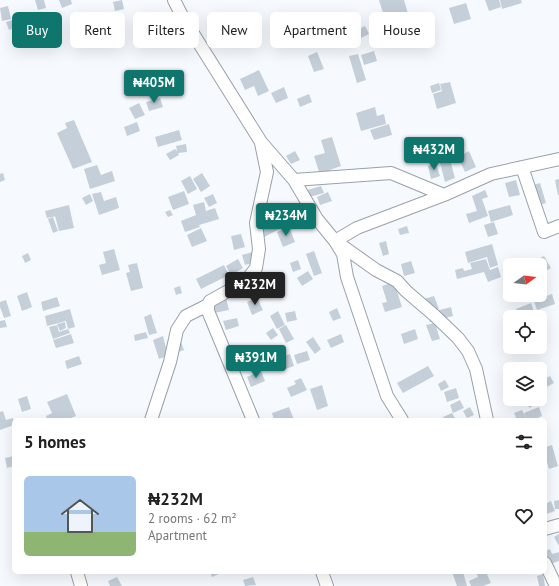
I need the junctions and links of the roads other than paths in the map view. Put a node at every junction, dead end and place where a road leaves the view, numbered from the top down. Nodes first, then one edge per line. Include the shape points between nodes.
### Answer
1 (174, 0) edge
2 (261, 142) junction
3 (559, 159) edge
4 (522, 167) junction
5 (294, 180) junction
6 (444, 195) junction
7 (559, 226) edge
8 (336, 241) junction
9 (208, 304) junction
10 (152, 418) edge
11 (251, 418) edge
12 (401, 418) edge
13 (488, 418) edge
14 (559, 525) edge
15 (547, 528) edge
16 (547, 567) edge
17 (78, 574) edge
18 (323, 574) edge
19 (81, 586) edge
20 (327, 586) edge
21 (556, 586) edge

1 - 2 street
2 - 5 street
2 - 9 street via 267,172 256,223 256,268 246,281
3 - 4 street
4 - 6 street via 491,174
4 - 7 street via 544,232
5 - 6 street via 391,173
5 - 8 street via 317,219
6 - 8 street via 358,228
8 - 12 street via 343,254 347,277 387,396
8 - 13 street via 376,270 397,281 458,338 476,369
9 - 10 street via 186,316 177,330 170,362
9 - 11 street via 208,311
14 - 15 street
16 - 21 street
17 - 19 street
18 - 20 street

